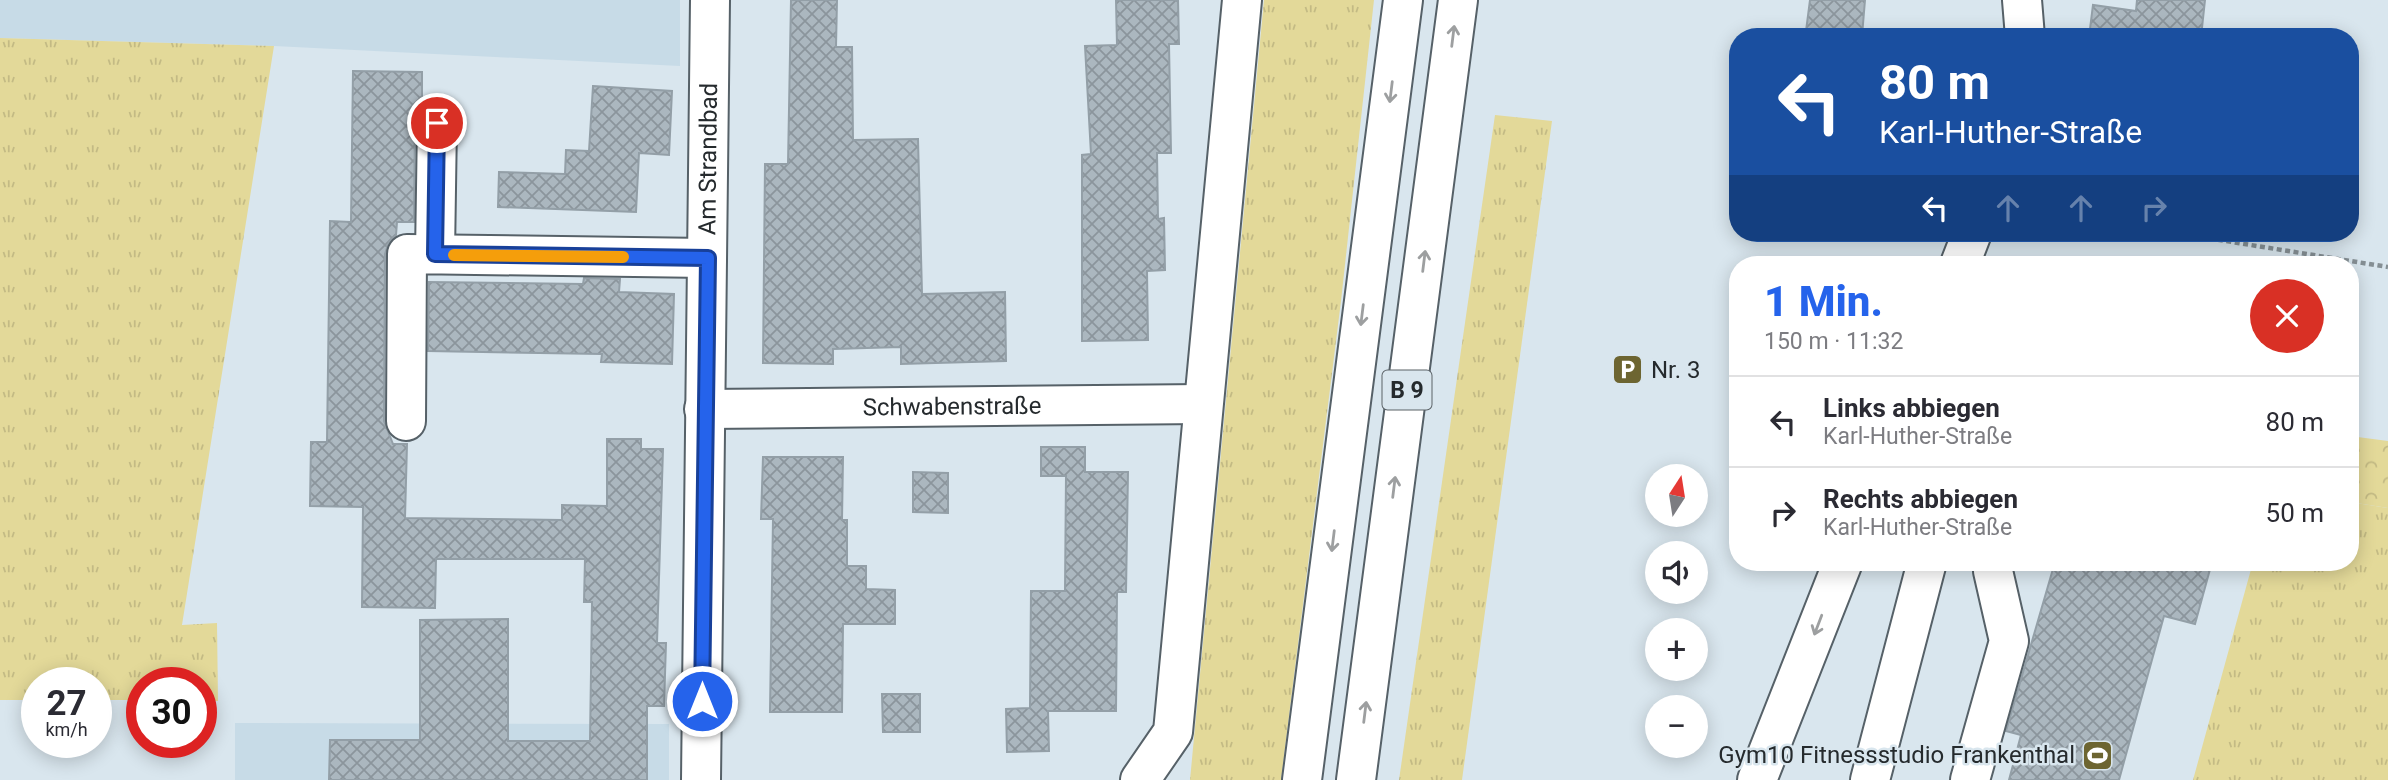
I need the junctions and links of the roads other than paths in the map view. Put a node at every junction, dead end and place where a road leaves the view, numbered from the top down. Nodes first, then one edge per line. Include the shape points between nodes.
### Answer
1 (710, 0) edge
2 (1242, 0) edge
3 (1403, 0) edge
4 (1458, 0) edge
5 (2022, 0) edge
6 (2024, 28) edge
7 (437, 123) dead end
8 (435, 254) junction
9 (708, 258) junction
10 (1203, 404) junction
11 (704, 410) junction
12 (405, 421) dead end
13 (1839, 571) edge
14 (1925, 571) edge
15 (1993, 571) edge
16 (701, 780) edge
17 (1140, 780) edge
18 (1302, 780) edge
19 (1356, 780) edge
20 (1757, 780) edge
21 (1870, 780) edge
22 (1970, 780) edge

1 - 9 main road, Am Strandbad
2 - 10 main road
3 -> 18 main road, B 9
19 -> 4 main road, B 9
5 - 6 main road
7 - 8 main road
8 - 9 main road
8 - 12 main road via 407,254
9 - 11 main road, Am Strandbad
10 - 11 main road, Schwabenstraße
10 - 17 main road via 1173,732
11 - 16 main road, Am Strandbad
13 -> 20 main road
14 - 21 main road
15 - 22 main road via 2009,641

